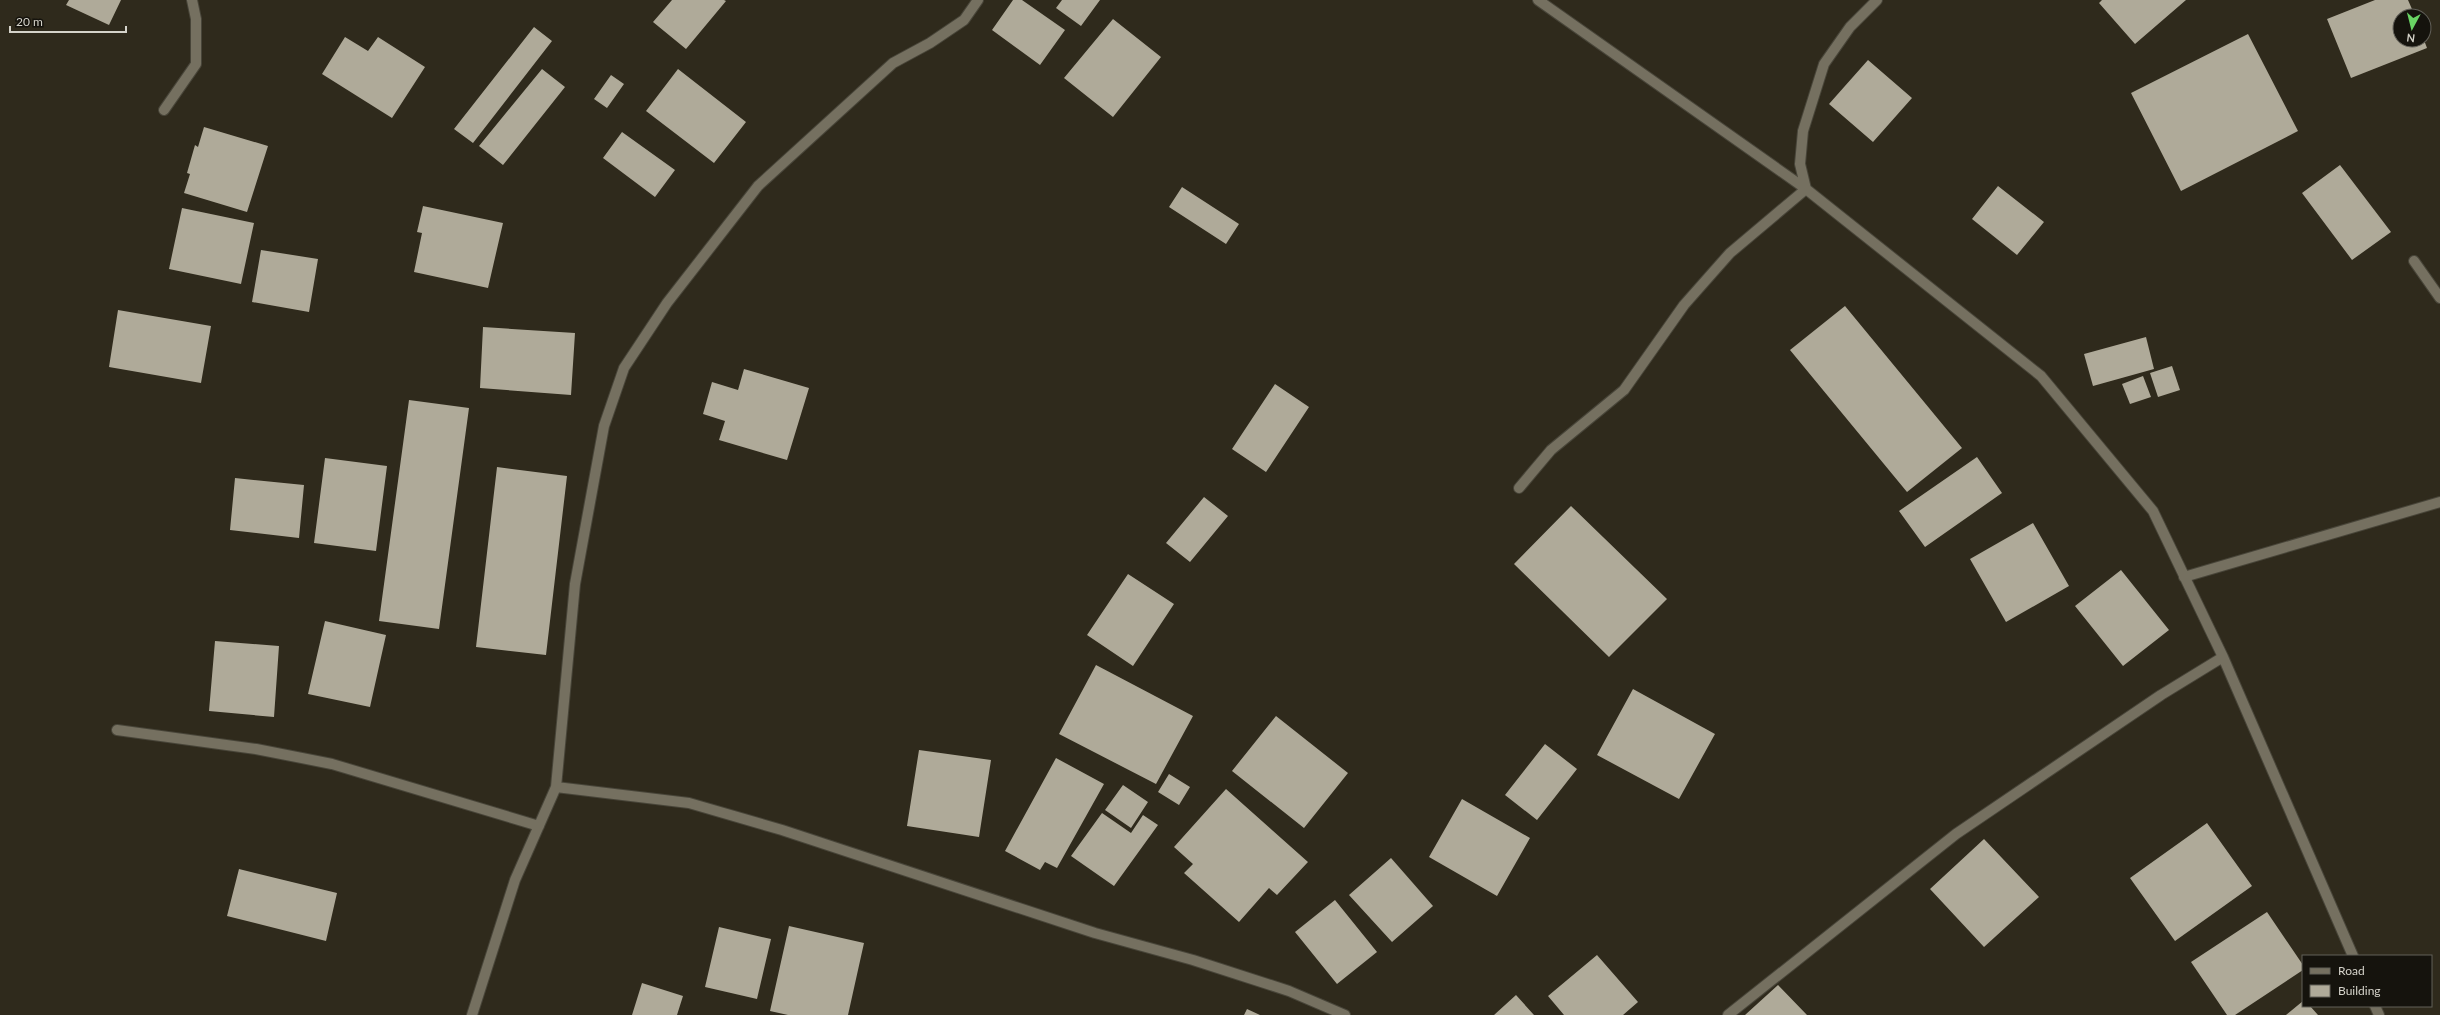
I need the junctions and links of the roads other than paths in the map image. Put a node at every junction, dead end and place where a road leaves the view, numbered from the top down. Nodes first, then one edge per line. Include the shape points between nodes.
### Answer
1 (192, 0) edge
2 (978, 0) edge
3 (1538, 0) edge
4 (1877, 0) edge
5 (164, 110) dead end
6 (1806, 189) junction
7 (2414, 261) dead end
8 (2440, 298) edge
9 (1519, 488) dead end
10 (2440, 502) edge
11 (2184, 576) junction
12 (2223, 657) junction
13 (117, 730) dead end
14 (556, 787) junction
15 (539, 826) junction
16 (2353, 955) edge
17 (472, 1015) edge
18 (1345, 1015) edge
19 (1728, 1015) edge

1 - 5 street via 196,19 196,64
2 - 14 street via 964,20 930,43 893,62 758,186 668,303 624,368 604,426 575,584
3 - 6 street
4 - 6 street via 1850,27 1824,64 1803,131 1800,164
6 - 9 street via 1730,253 1684,304 1624,390 1551,450
6 - 11 street via 2041,376 2152,511
7 - 8 street
10 - 11 street
11 - 12 street
12 - 16 street
12 - 19 street via 2161,695 1956,834
13 - 15 street via 256,749 332,764
14 - 15 street
14 - 18 street via 689,803 782,830 1095,934 1193,960 1290,991
15 - 17 street via 515,880

